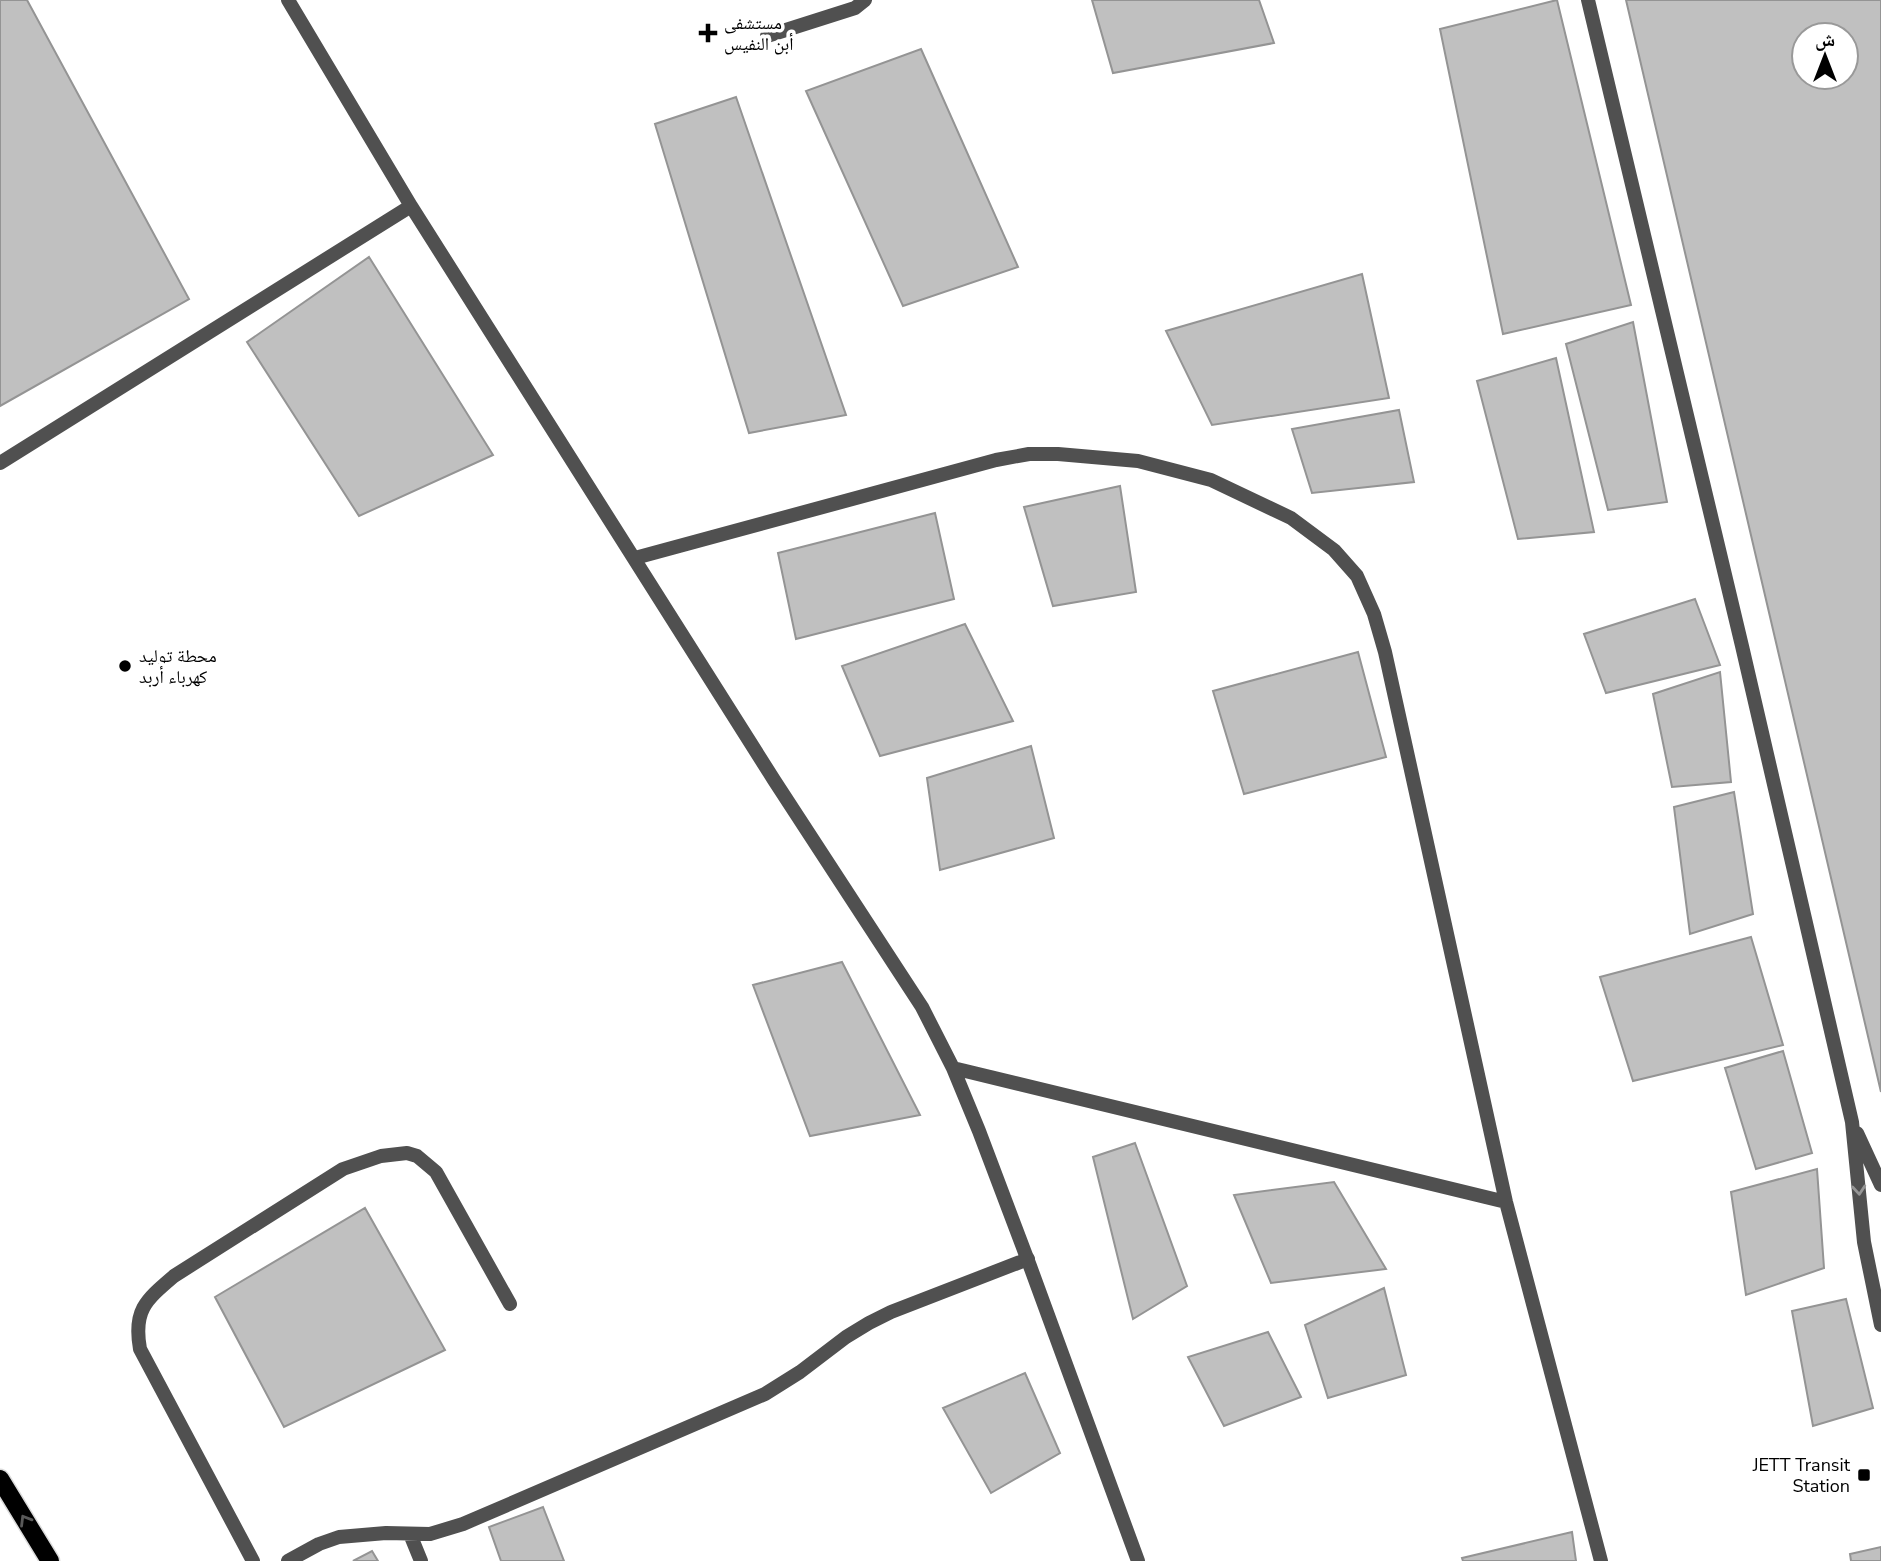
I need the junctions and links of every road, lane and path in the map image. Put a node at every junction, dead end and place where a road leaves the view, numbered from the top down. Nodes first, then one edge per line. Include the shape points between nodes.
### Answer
1 (288, 0) edge
2 (865, 0) edge
3 (1588, 0) edge
4 (766, 36) dead end
5 (411, 206) junction
6 (0, 463) edge
7 (635, 558) junction
8 (953, 1068) junction
9 (1852, 1122) junction
10 (1881, 1185) edge
11 (1506, 1202) junction
12 (1028, 1259) junction
13 (510, 1304) dead end
14 (1881, 1325) edge
15 (0, 1479) edge
16 (410, 1534) junction
17 (50, 1561) edge
18 (253, 1561) edge
19 (288, 1561) edge
20 (421, 1561) edge
21 (1138, 1561) edge
22 (1601, 1561) edge

1 - 5 street
2 - 4 street via 855,8
3 - 9 street
5 - 6 street
5 - 7 street
7 - 8 street via 922,1007
7 - 11 street via 1028,454 1138,461 1211,480 1291,518 1334,550 1357,576 1374,614
8 - 11 street
8 - 12 street
9 - 10 street
9 -> 14 street via 1864,1242
11 - 22 street
12 - 16 street via 869,1323 765,1394 463,1524 430,1534
12 - 21 street
13 - 18 street via 436,1172 407,1153 343,1169 153,1294 141,1310 137,1330 141,1349
17 -> 15 main road
16 - 19 street via 339,1537
16 - 20 street

